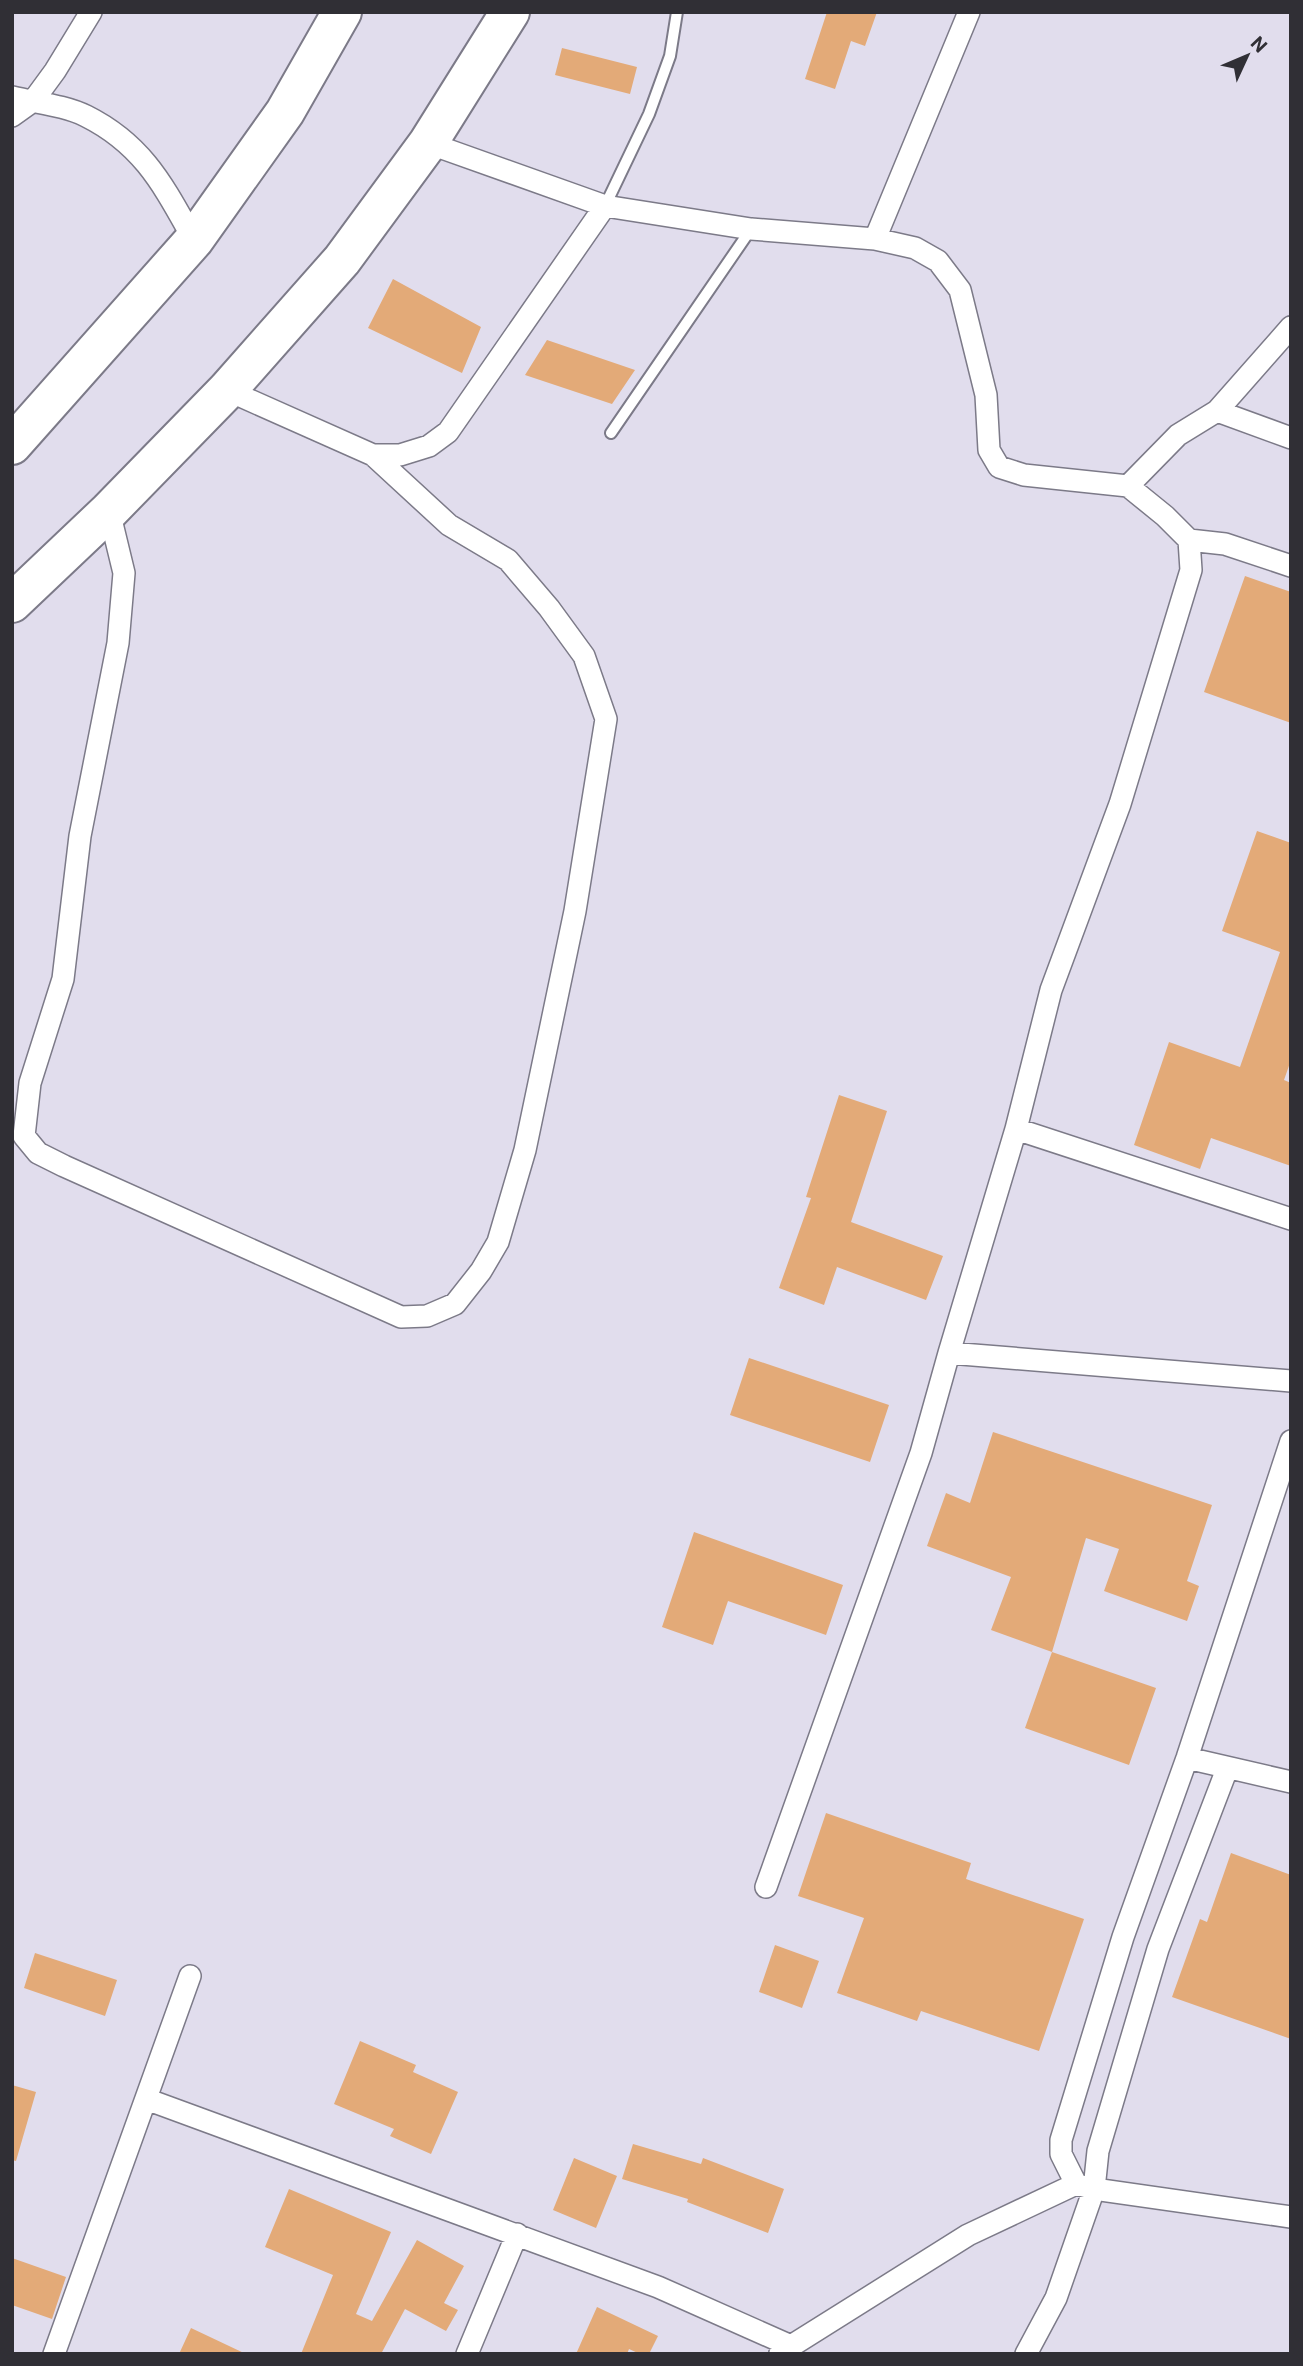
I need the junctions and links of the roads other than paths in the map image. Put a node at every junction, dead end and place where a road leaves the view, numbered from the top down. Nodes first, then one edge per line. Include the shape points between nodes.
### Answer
1 (91, 12) edge
2 (342, 12) edge
3 (509, 12) edge
4 (677, 12) edge
5 (969, 12) edge
6 (23, 99) edge
7 (12, 116) edge
8 (428, 143) junction
9 (605, 206) junction
10 (751, 229) junction
11 (875, 239) junction
12 (194, 240) junction
13 (1291, 327) edge
14 (227, 390) junction
15 (1217, 411) junction
16 (611, 433) dead end
17 (1291, 438) edge
18 (12, 444) edge
19 (373, 455) junction
20 (1128, 486) junction
21 (109, 511) junction
22 (1189, 540) junction
23 (1291, 566) edge
24 (12, 603) edge
25 (1016, 1129) junction
26 (1291, 1219) edge
27 (949, 1353) junction
28 (1291, 1381) edge
29 (1291, 1441) edge
30 (1187, 1758) junction
31 (1227, 1769) junction
32 (1291, 1782) edge
33 (766, 1887) dead end
34 (1122, 1937) junction
35 (1158, 1949) junction
36 (190, 1976) dead end
37 (145, 2099) junction
38 (1085, 2186) junction
39 (1291, 2217) edge
40 (517, 2234) junction
41 (785, 2350) edge
42 (54, 2354) edge
43 (467, 2354) edge
44 (1026, 2354) edge

1 - 6 street via 55,71
2 - 12 highway via 285,112
3 - 8 highway
4 - 9 lane via 670,55 649,114
5 - 11 street
6 - 7 street
6 - 12 street via 84,115 132,147 156,173
8 - 9 street
8 - 14 highway via 342,260
9 - 10 street
9 - 19 street via 448,432 429,446 400,455
10 - 11 street
10 - 16 lane
11 - 20 street via 915,248 938,261 960,290 986,395 989,450 999,467 1024,475
12 - 18 highway
13 - 15 street
14 - 19 street
14 - 21 highway
15 - 17 street
15 - 20 street via 1178,435
19 - 21 street via 449,525 508,561 584,656 606,719 572,925 525,1150 498,1242 456,1304 427,1316 401,1317 64,1166 38,1153 24,1136 30,1083 63,979 80,836 118,643 124,573
20 - 22 street
21 - 24 highway
22 - 23 street via 1225,544
22 - 25 street via 1188,583 1121,804 1051,990
25 - 26 street
25 - 27 street
27 - 28 street
27 - 33 street via 921,1453
29 - 30 street
30 - 31 street
30 - 34 street
31 - 32 street
31 - 35 street
34 - 35 street
34 - 38 street via 1061,2140 1061,2154
35 - 38 street
36 - 37 street
37 - 40 street
37 - 42 street
38 - 39 street
38 - 41 street via 968,2235
38 - 44 street via 1056,2298
40 - 41 street via 658,2287
40 - 43 street

